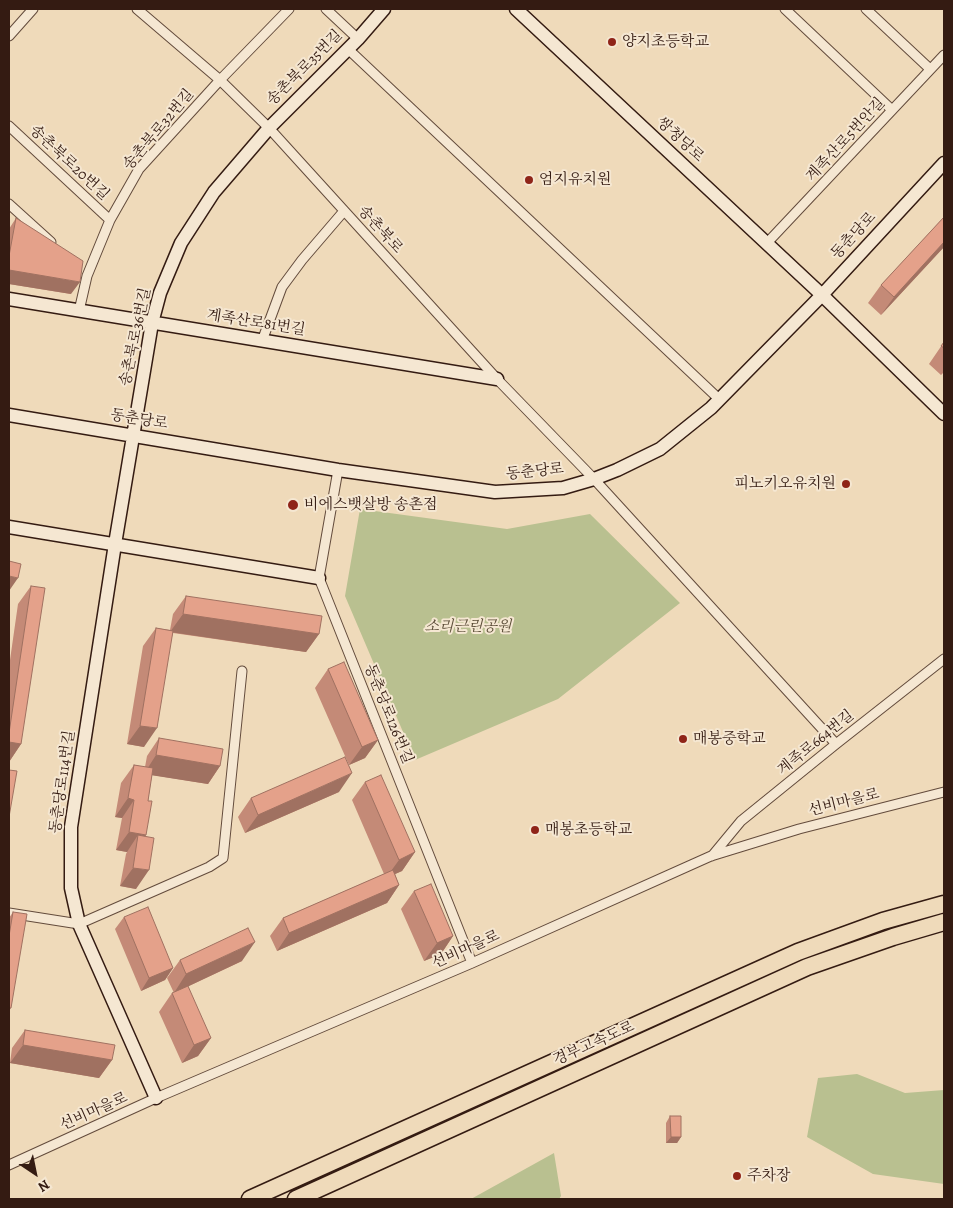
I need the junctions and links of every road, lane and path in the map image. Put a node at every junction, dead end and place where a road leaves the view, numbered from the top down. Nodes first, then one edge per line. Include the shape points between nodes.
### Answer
1 (33, 9) edge
2 (137, 9) edge
3 (289, 9) edge
4 (326, 9) edge
5 (384, 9) edge
6 (516, 9) edge
7 (785, 9) edge
8 (866, 9) edge
9 (9, 36) edge
10 (358, 39) junction
11 (348, 49) junction
12 (944, 55) edge
13 (930, 69) junction
14 (220, 80) junction
15 (892, 110) junction
16 (9, 126) edge
17 (269, 128) junction
18 (944, 163) edge
19 (9, 204) edge
20 (344, 211) junction
21 (110, 220) junction
22 (767, 243) junction
23 (58, 249) edge
24 (80, 269) edge
25 (87, 276) junction
26 (822, 295) junction
27 (9, 299) edge
28 (79, 311) junction
29 (152, 323) junction
30 (262, 341) junction
31 (497, 379) junction
32 (719, 399) junction
33 (944, 414) edge
34 (9, 416) edge
35 (132, 435) junction
36 (338, 470) junction
37 (594, 479) junction
38 (9, 527) edge
39 (115, 544) junction
40 (319, 578) junction
41 (944, 659) edge
42 (242, 671) dead end
43 (836, 744) junction
44 (944, 792) edge
45 (711, 856) junction
46 (944, 904) edge
47 (9, 913) edge
48 (944, 922) edge
49 (79, 924) junction
50 (472, 963) junction
51 (156, 1098) junction
52 (9, 1165) edge
53 (250, 1199) edge
54 (296, 1199) edge

1 - 9 street
2 - 14 street, 송촌북로
3 - 14 street, 송촌북로32번길
4 - 10 street
5 - 10 main road, 송촌북로35번길
6 - 22 main road, 쌍청당로
7 - 15 street
8 - 13 street
10 - 11 main road, 송촌북로35번길
11 - 17 main road, 송촌북로35번길
11 - 32 street
12 - 13 street, 계족산로5번안길
13 - 15 street, 계족산로5번안길
14 - 17 street, 송촌북로
14 - 21 street, 송촌북로32번길 via 139,169
15 - 22 street, 계족산로5번안길
16 - 21 street, 송촌북로20번길
17 - 20 street, 송촌북로
17 - 29 main road, 송촌북로36번길 via 214,192 181,243 160,293
18 - 26 main road, 동춘당로
19 - 23 street
20 - 30 street via 282,287
20 - 31 street, 송촌북로
21 - 25 street, 송촌북로32번길
22 - 26 main road, 쌍청당로
24 - 25 street
25 - 28 street, 송촌북로32번길
26 - 32 main road, 동춘당로
26 - 33 main road, 쌍청당로
27 - 28 main road, 계족산로81번길
28 - 29 main road, 계족산로81번길
29 - 30 main road, 계족산로81번길
29 - 35 main road, 송촌북로36번길
30 - 31 main road, 계족산로81번길
31 - 37 street, 송촌북로
32 - 37 main road, 동춘당로 via 660,449
34 - 35 main road, 동춘당로
35 - 36 main road, 동춘당로
35 - 39 main road, 동춘당로114번길
36 - 37 main road, 동춘당로 via 495,492 563,488
36 - 40 street
37 - 43 street, 송촌북로
38 - 39 main road
39 - 40 main road
39 - 49 main road, 동춘당로114번길 via 71,827 71,888
40 - 50 street, 동춘당로126번길
41 - 43 street, 계족로664번길
42 - 49 street via 223,858
43 - 45 street, 계족로664번길 via 741,821
44 - 45 street, 선비마을로 via 799,829
45 - 50 street, 선비마을로
46 - 53 highway, 경부고속도로 via 883,921 798,952
47 - 49 street
48 - 54 highway, 경부고속도로 via 807,967
49 - 51 main road, 동춘당로114번길
50 - 51 street, 선비마을로
51 - 52 street, 선비마을로

